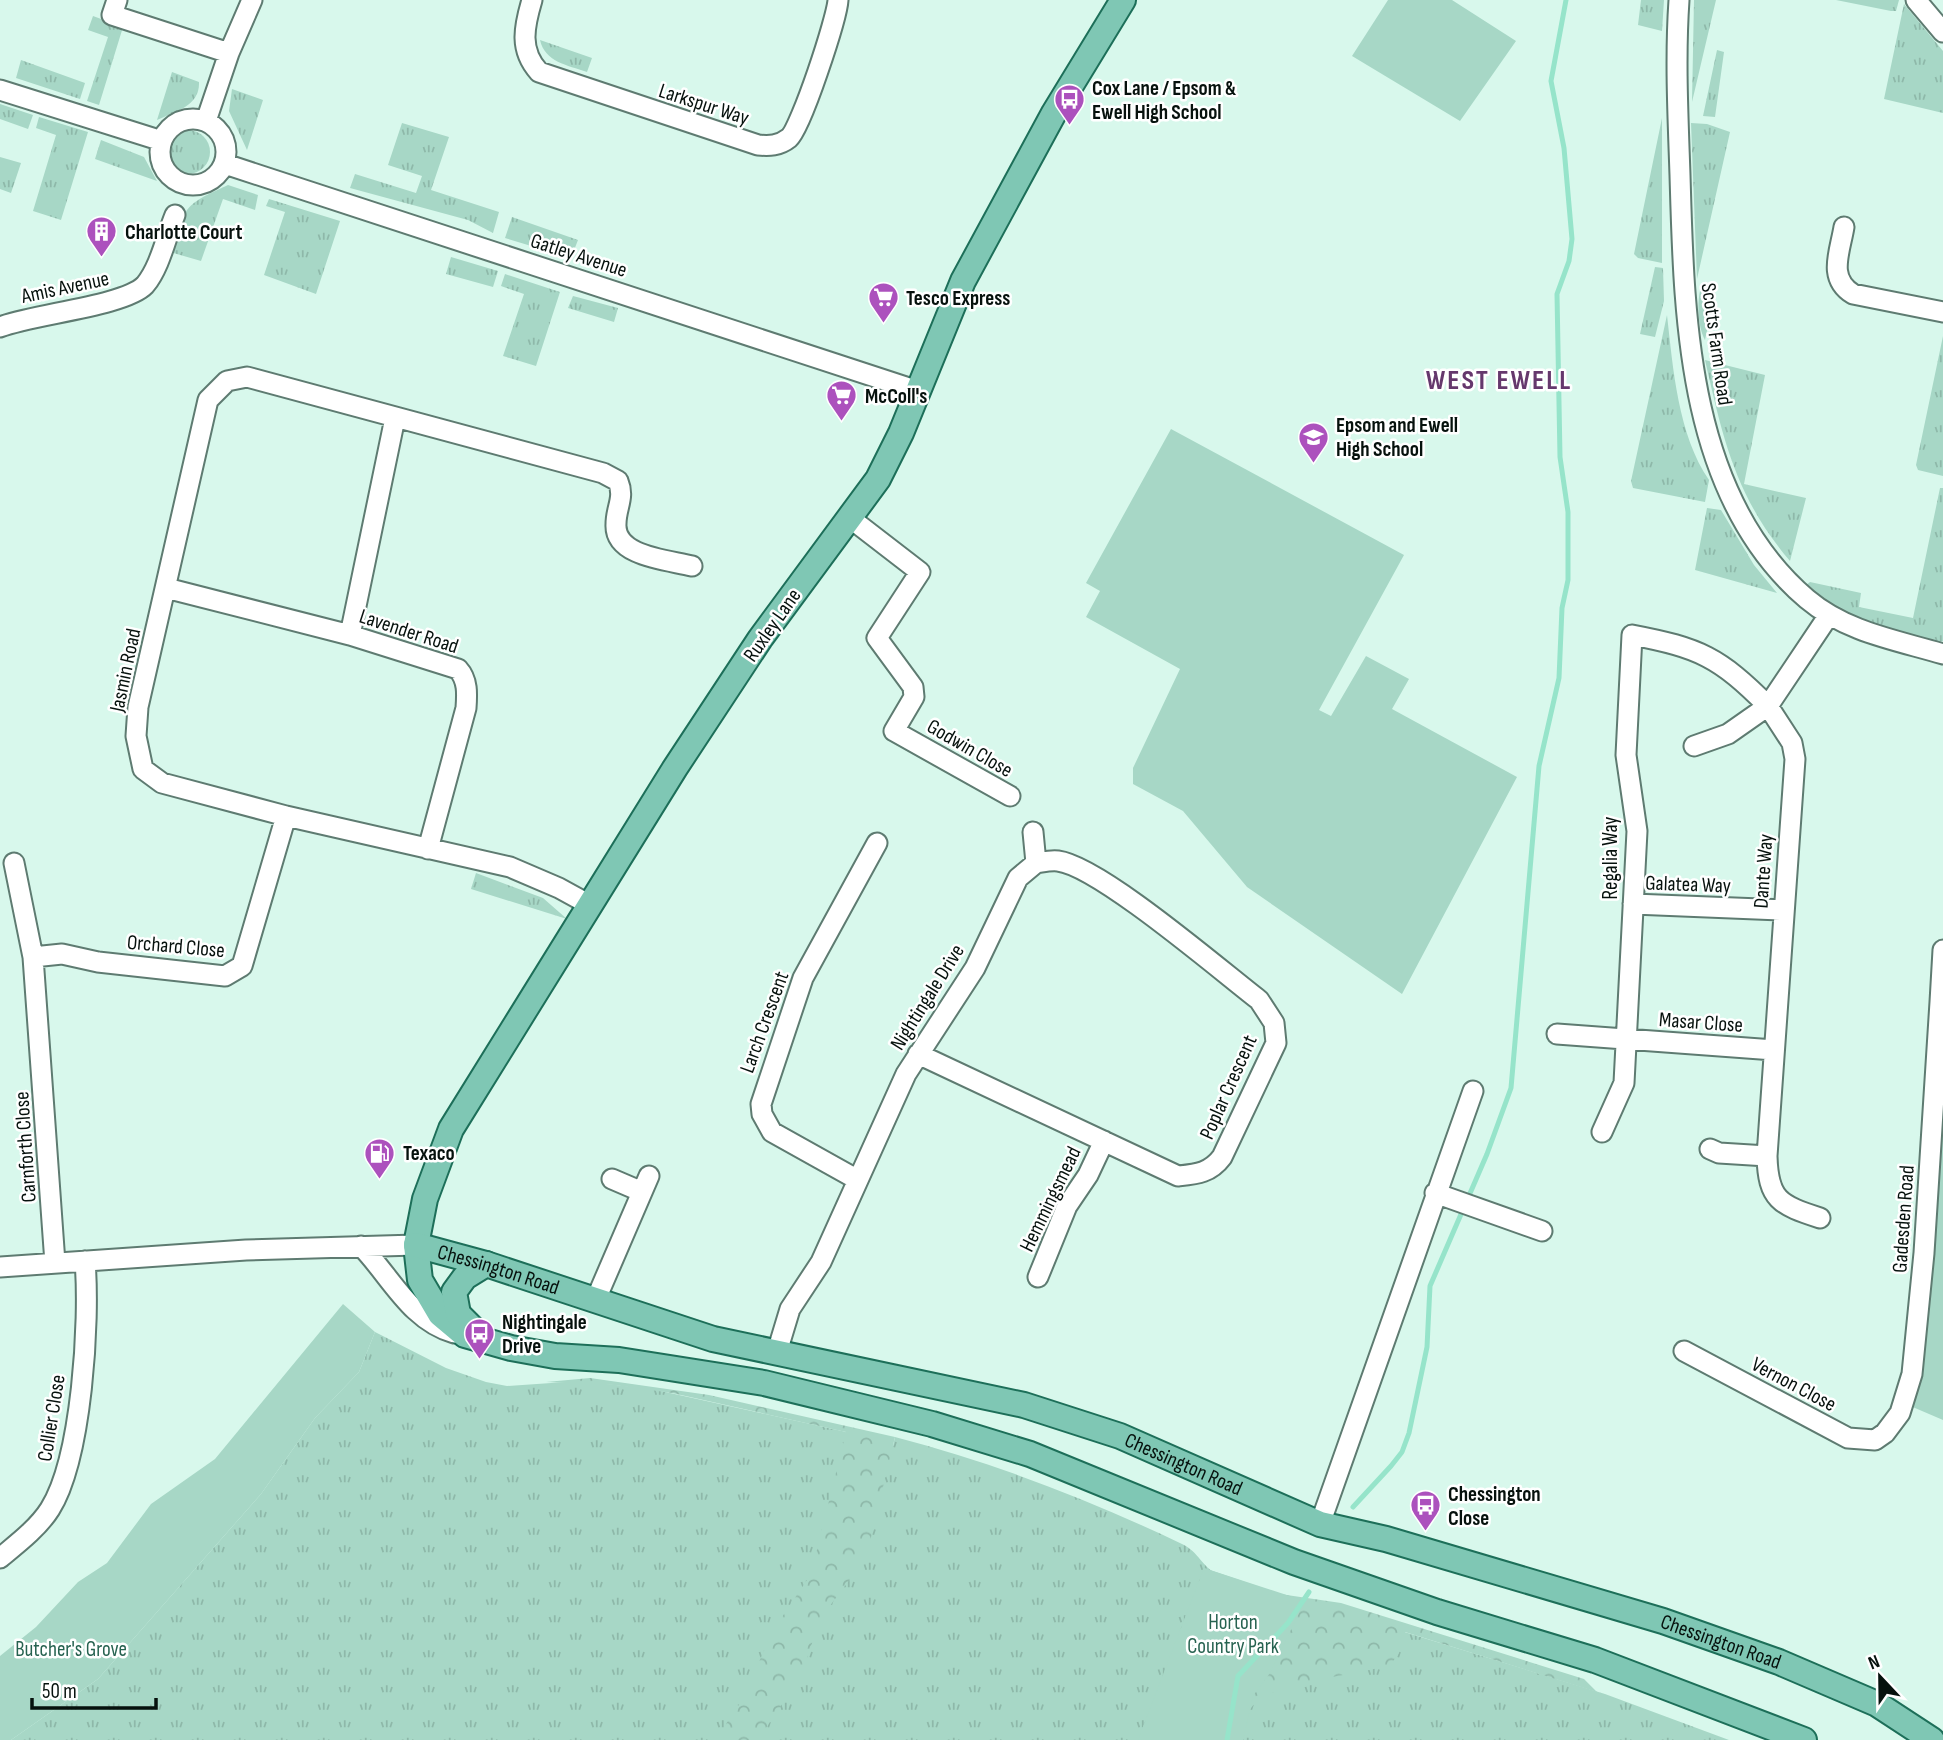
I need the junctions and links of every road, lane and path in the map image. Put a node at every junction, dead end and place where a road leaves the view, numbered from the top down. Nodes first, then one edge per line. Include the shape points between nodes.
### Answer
1 (117, 0) edge
2 (252, 0) edge
3 (532, 0) edge
4 (838, 0) edge
5 (1123, 0) edge
6 (1679, 0) edge
7 (1916, 0) edge
8 (1943, 32) edge
9 (229, 53) junction
10 (0, 90) edge
11 (206, 121) junction
12 (162, 141) junction
13 (225, 164) junction
14 (175, 215) dead end
15 (1844, 227) dead end
16 (1943, 312) edge
17 (0, 327) edge
18 (918, 391) junction
19 (396, 418) junction
20 (850, 518) junction
21 (692, 566) dead end
22 (166, 588) junction
23 (1829, 615) junction
24 (350, 635) junction
25 (1632, 635) joint
26 (1943, 654) edge
27 (1768, 706) junction
28 (1694, 746) dead end
29 (1010, 796) dead end
30 (286, 816) junction
31 (1033, 832) dead end
32 (877, 843) dead end
33 (428, 849) junction
34 (14, 863) dead end
35 (1037, 863) junction
36 (1633, 904) junction
37 (590, 905) junction
38 (1783, 910) junction
39 (1943, 950) edge
40 (33, 957) junction
41 (1941, 1002) edge
42 (1557, 1034) dead end
43 (1625, 1040) junction
44 (1774, 1050) junction
45 (918, 1054) junction
46 (1473, 1091) dead end
47 (1602, 1132) dead end
48 (1104, 1141) junction
49 (1710, 1149) dead end
50 (1767, 1156) junction
51 (612, 1179) dead end
52 (858, 1180) junction
53 (1435, 1193) junction
54 (1820, 1218) dead end
55 (1542, 1231) dead end
56 (416, 1245) junction
57 (361, 1246) junction
58 (85, 1261) junction
59 (55, 1263) junction
60 (486, 1264) junction
61 (0, 1267) edge
62 (1038, 1277) dead end
63 (596, 1299) junction
64 (465, 1335) junction
65 (496, 1344) junction
66 (1684, 1351) dead end
67 (777, 1352) junction
68 (1885, 1433) joint
69 (1320, 1524) junction
70 (0, 1558) edge
71 (1804, 1740) edge
72 (1932, 1740) edge

1 - 9 street via 112,15
2 - 9 street
3 - 4 street, Larkspur Way via 524,27 525,47 539,72 769,146 788,139 800,121
5 - 18 main road, Ruxley Lane via 985,238
6 - 23 street, Scotts Farm Road via 1676,72 1681,237 1694,372 1708,435 1727,487 1758,542 1795,588
7 - 8 street
9 - 11 street
10 - 12 street
11 - 12 street via 178,123
11 - 13 street via 223,136
12 - 13 street via 165,169 183,184 208,182
13 - 18 street, Gatley Avenue
14 - 17 street, Amis Avenue via 150,277 135,294 22,318
15 - 16 street via 1836,272 1842,288
18 - 20 main road, Ruxley Lane via 883,468
19 - 21 street, Jasmin Road via 604,473 618,481 622,491 615,526 620,540 630,550
19 - 22 street, Jasmin Road via 247,377 227,381 208,400
19 - 24 street
20 - 29 street, Godwin Close via 920,572 877,638 914,687 914,697 894,731
20 - 37 main road, Ruxley Lane via 753,650
22 - 24 street, Lavender Road
22 - 30 street, Jasmin Road via 138,707 136,736 143,769 162,783
23 - 26 street, Scotts Farm Road via 1868,633
23 - 27 street
24 - 33 street, Lavender Road via 447,664 463,675 466,708
25 - 27 street, Dante Way via 1688,646 1718,662
25 - 36 street, Regalia Way via 1626,755 1637,831
27 - 28 street via 1728,734
27 - 38 street, Dante Way via 1792,743 1795,759
30 - 33 street, Jasmin Road
30 - 40 street, Orchard Close via 242,966 233,974 62,954
31 - 35 street
32 - 52 street, Larch Crescent via 807,971 761,1104 772,1132
33 - 37 street, Jasmin Road via 510,867
34 - 40 street, Carnforth Close
35 - 45 street, Nightingale Drive via 1018,878 975,968
35 - 48 street, Poplar Crescent via 1069,864 1112,888 1259,1000 1274,1023 1276,1043 1215,1167 1178,1176
36 - 38 street, Galatea Way
36 - 43 street, Regalia Way
37 - 56 main road, Ruxley Lane via 451,1129 432,1175
38 - 44 street, Dante Way
39 - 41 street, Gadesden Road
40 - 59 street, Carnforth Close
41 - 68 street, Gadesden Road via 1912,1374 1899,1413
42 - 43 street, Masar Close
43 - 44 street, Masar Close
43 - 47 street via 1624,1083
44 - 50 street, Dante Way
45 - 48 street, Poplar Crescent
45 - 52 street, Nightingale Drive
46 - 53 street
48 - 62 street, Hemmingsmead via 1067,1206
49 - 50 street
50 - 54 street, Dante Way via 1772,1194 1796,1210
51 - 63 street via 645,1184
52 - 67 street, Nightingale Drive via 821,1262 790,1309
53 - 55 street
53 - 69 street
56 - 57 street, Chessington Road
56 - 60 main road, Chessington Road
56 - 64 main road, Chessington Road via 426,1294 440,1314
57 - 58 street, Chessington Road
57 - 64 street, Chessington Road via 405,1302 439,1328
58 - 59 street, Chessington Road
58 - 70 street, Collier Close via 88,1325 62,1485 49,1511
59 - 61 street, Chessington Road
60 - 63 main road, Chessington Road
60 - 65 main road via 465,1277 454,1292 454,1303 458,1314
63 - 67 main road, Chessington Road via 713,1339
64 - 65 main road, Chessington Road
65 - 71 main road, Chessington Road via 764,1383 944,1427 1053,1463 1294,1562 1595,1660
66 - 68 street, Vernon Close via 1847,1438 1875,1440
67 - 69 main road, Chessington Road via 1024,1405 1120,1436
69 - 72 main road, Chessington Road via 1386,1539 1663,1621 1831,1682 1877,1704

